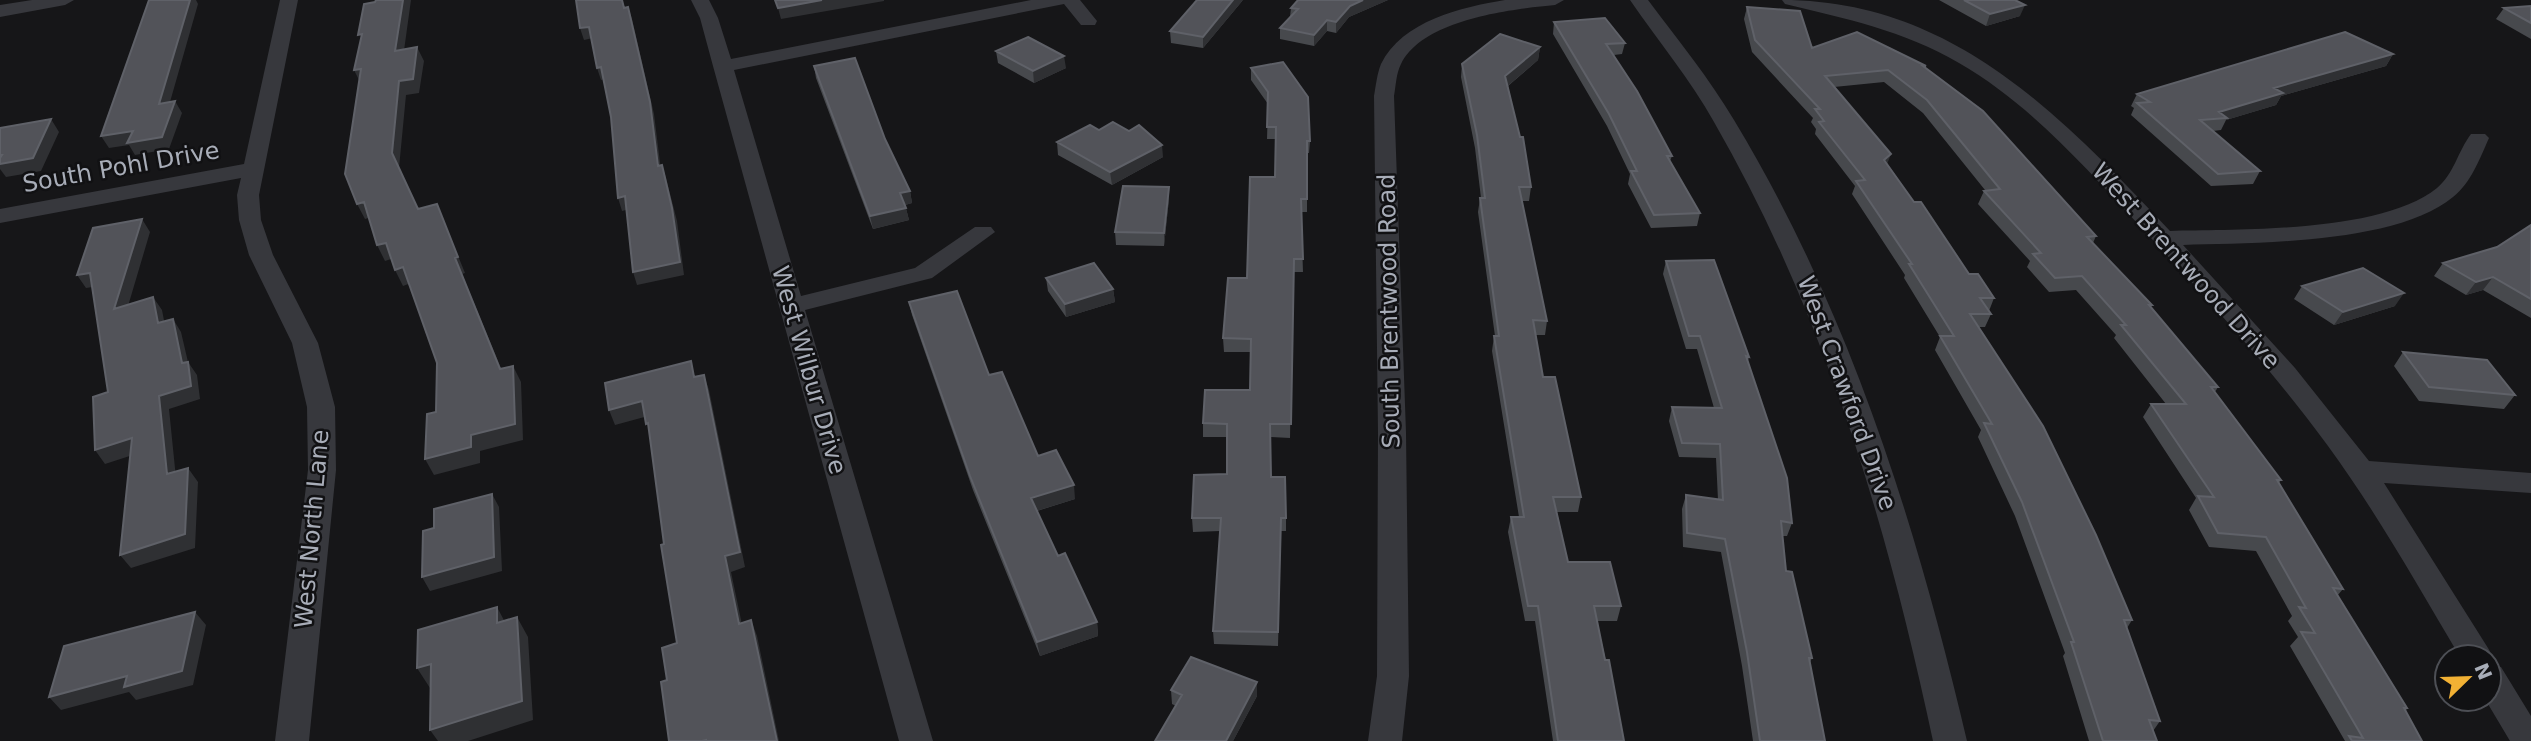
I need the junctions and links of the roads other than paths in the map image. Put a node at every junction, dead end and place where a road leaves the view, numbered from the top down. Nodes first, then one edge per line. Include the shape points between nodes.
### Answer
1 (65, 0) edge
2 (289, 0) edge
3 (700, 0) edge
4 (1059, 0) edge
5 (1070, 0) edge
6 (1555, 0) edge
7 (1639, 0) edge
8 (1791, 0) edge
9 (0, 11) edge
10 (1088, 21) dead end
11 (723, 66) junction
12 (2478, 138) dead end
13 (252, 169) junction
14 (0, 216) edge
15 (984, 232) dead end
16 (2164, 238) junction
17 (790, 306) junction
18 (2361, 471) junction
19 (2531, 483) edge
20 (2468, 643) edge
21 (2503, 700) edge
22 (292, 741) edge
23 (916, 741) edge
24 (1385, 741) edge
25 (1950, 741) edge
26 (2528, 741) edge

1 - 9 street
2 - 13 street, West North Lane
3 - 11 street, West Wilbur Drive
4 - 11 street
5 - 10 street
6 - 24 street, South Brentwood Road via 1487,8 1443,23 1396,55 1387,74 1393,676
7 - 25 street, West Crawford Drive via 1724,121 1832,338 1891,509
8 - 16 street, West Brentwood Drive via 1894,25 1988,73 2051,121
11 - 17 street, West Wilbur Drive
12 - 16 street via 2458,179 2443,194 2382,221 2343,228
13 - 14 street, South Pohl Drive
13 - 22 street, West North Lane via 250,220 261,255 305,343 321,407 322,470
15 - 17 street via 923,273
16 - 18 street, West Brentwood Drive via 2296,387
17 - 23 street, West Wilbur Drive
18 - 19 street
18 - 20 street, West Brentwood Drive
21 - 26 street

